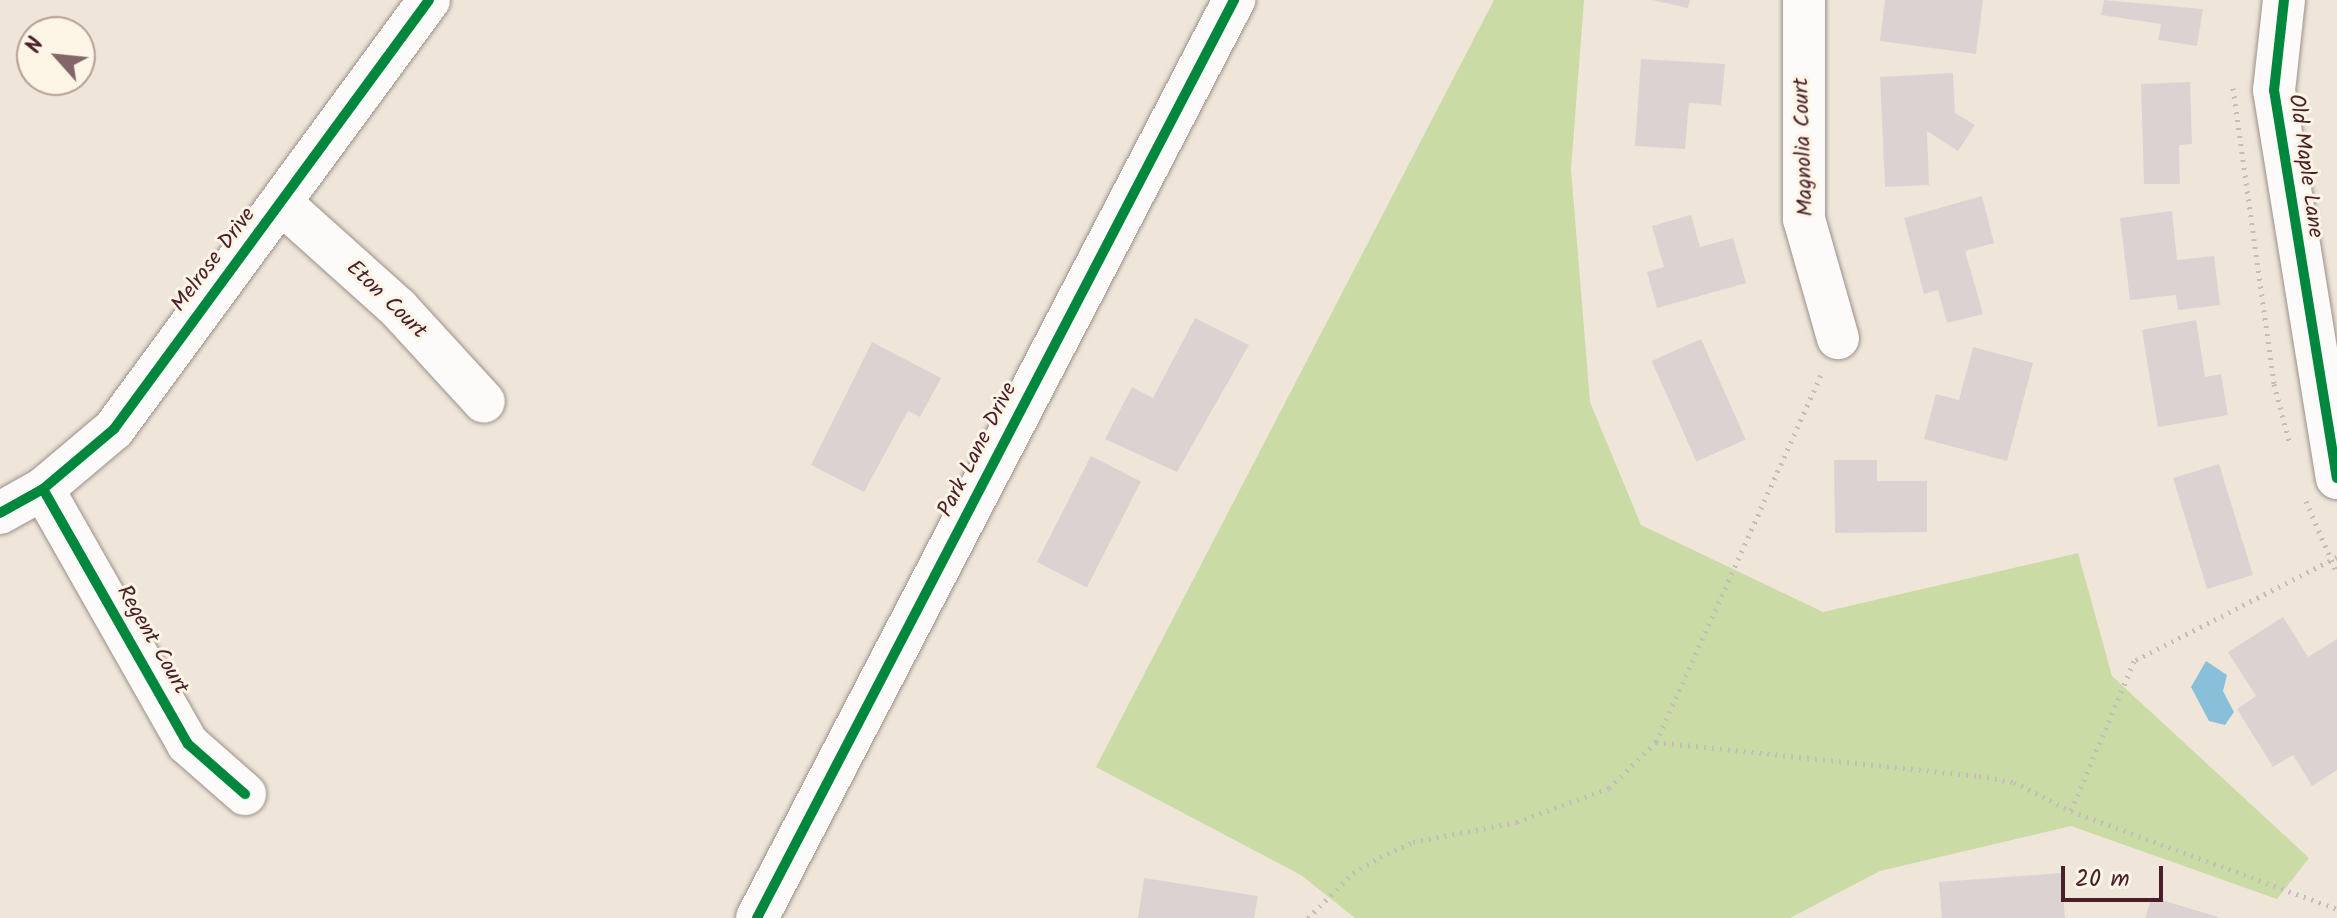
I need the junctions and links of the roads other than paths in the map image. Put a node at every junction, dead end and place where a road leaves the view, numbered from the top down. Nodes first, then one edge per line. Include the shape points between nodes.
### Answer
1 (429, 0) edge
2 (1234, 0) edge
3 (1804, 0) edge
4 (2284, 0) edge
5 (282, 204) junction
6 (1838, 338) road end
7 (484, 402) dead end
8 (2337, 478) edge
9 (43, 489) junction
10 (0, 513) edge
11 (245, 794) dead end
12 (757, 918) edge

1 - 5 street, Melrose Drive
2 - 12 street, Park Lane Drive
3 - 6 street, Magnolia Court via 1804,219
4 - 8 street, Old Maple Lane via 2274,90
5 - 7 street, Eton Court via 398,308
5 - 9 street, Melrose Drive via 114,429
9 - 10 street, Melrose Drive
9 - 11 street, Regent Court via 188,744

